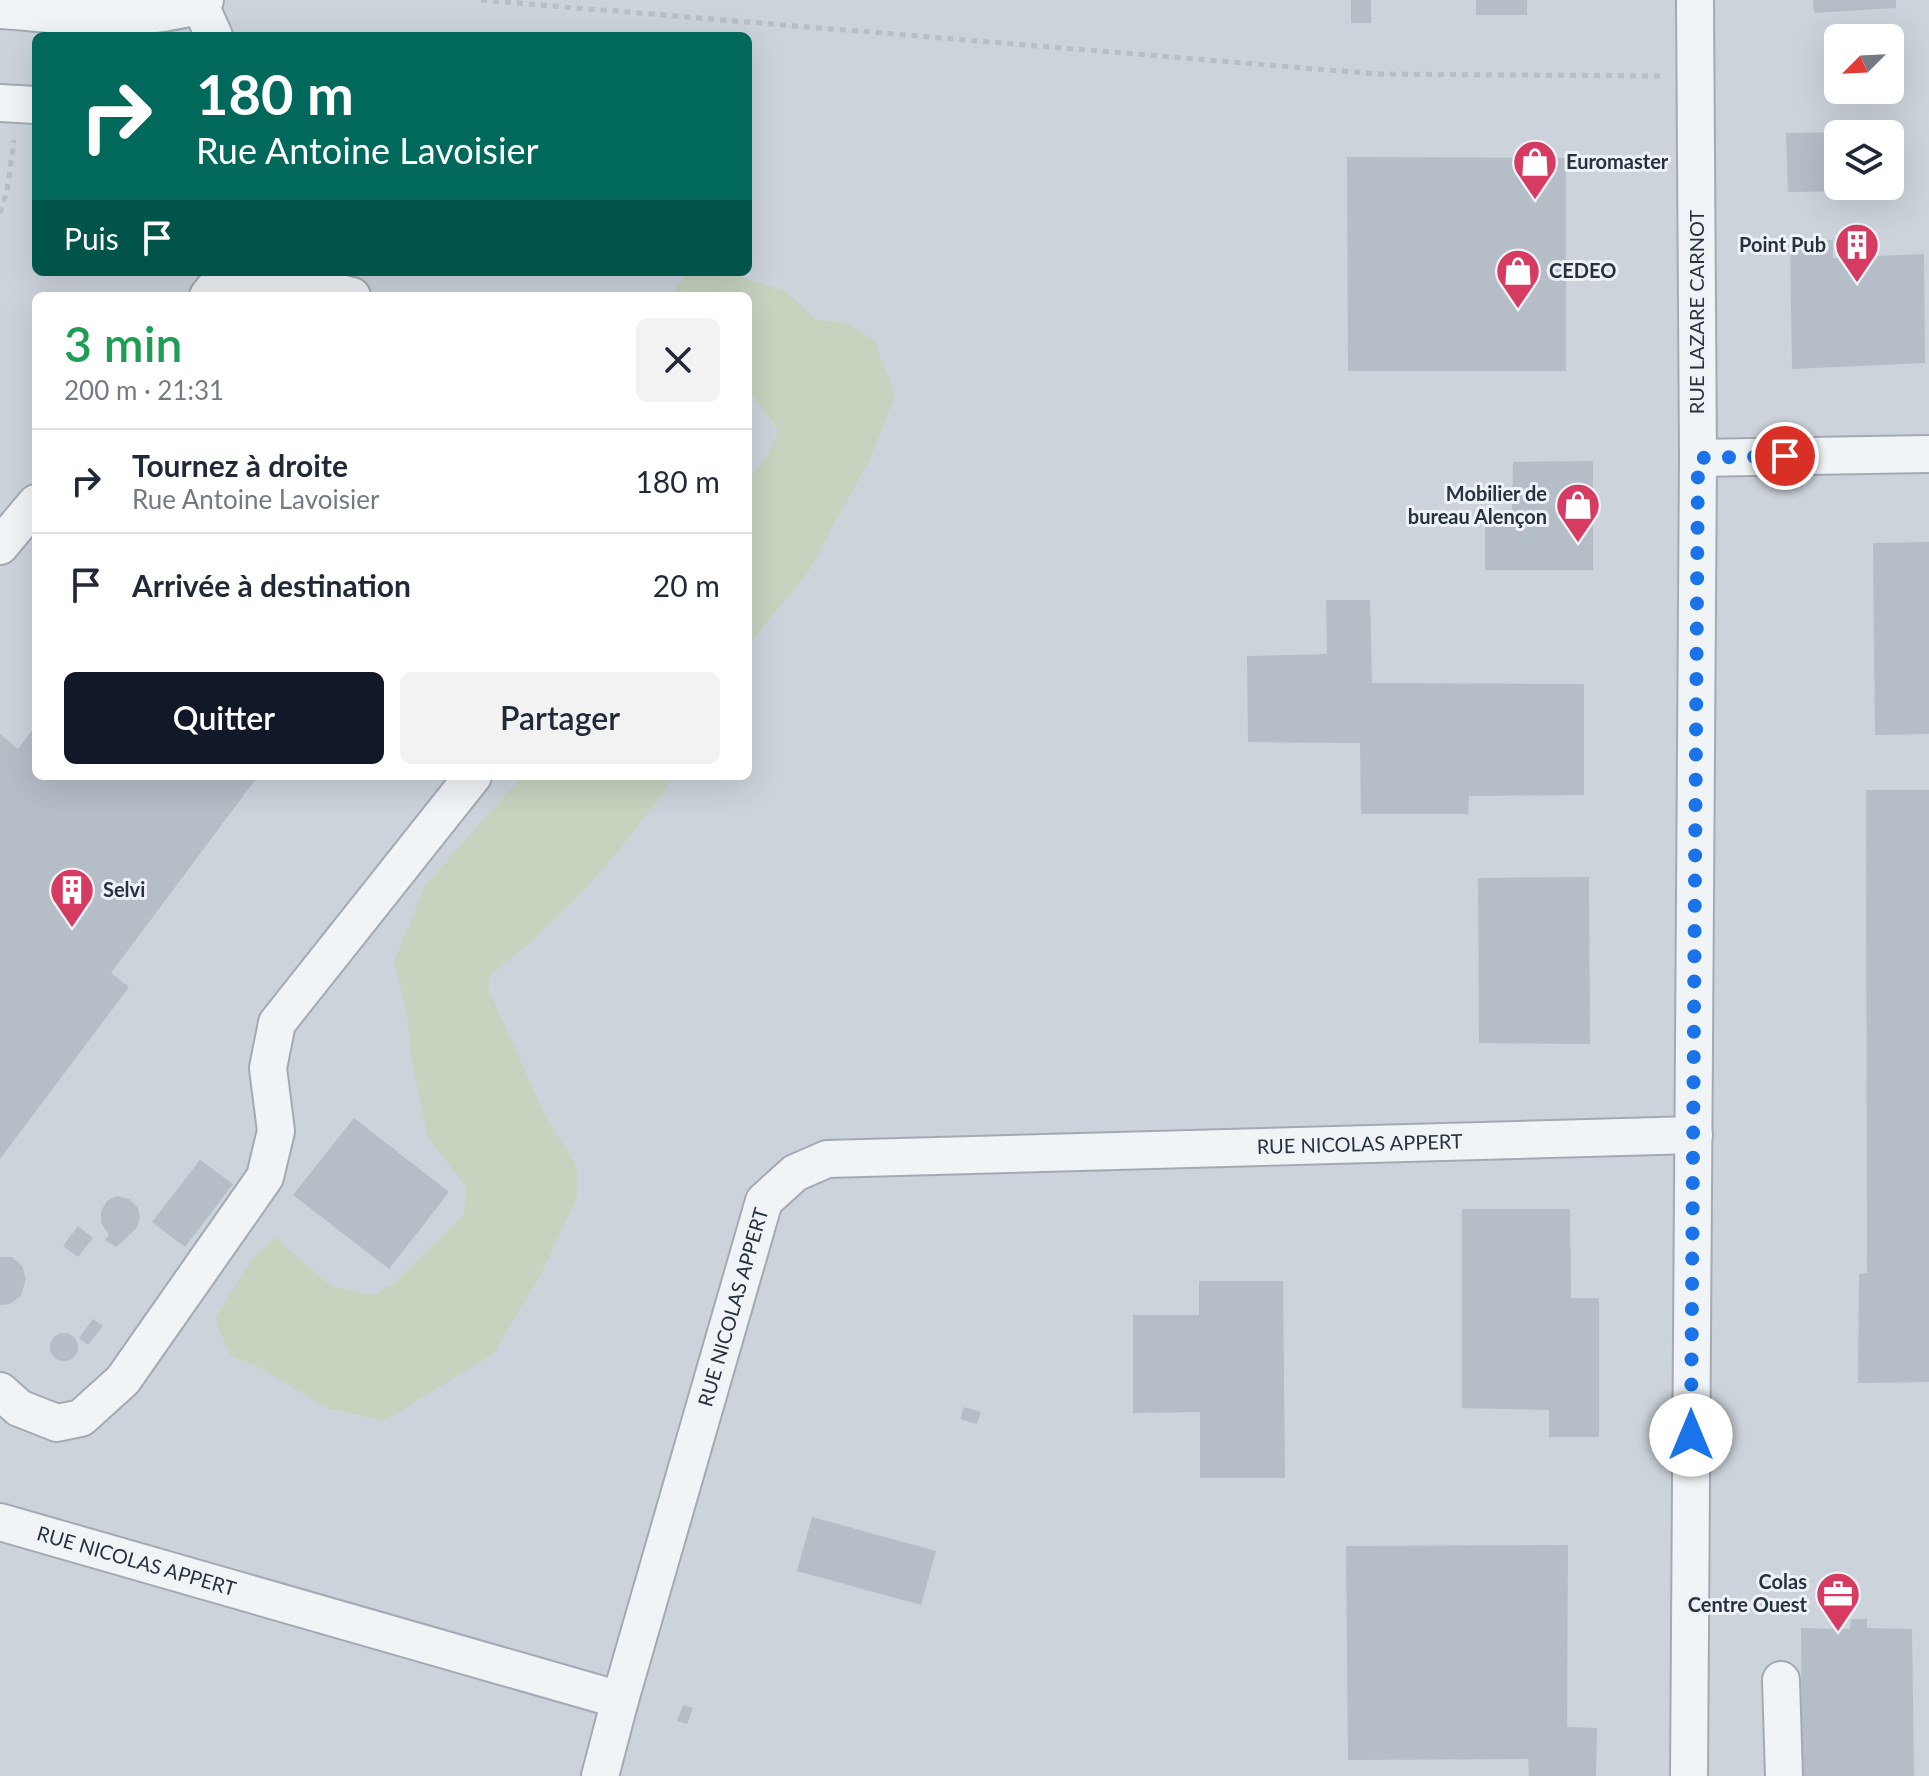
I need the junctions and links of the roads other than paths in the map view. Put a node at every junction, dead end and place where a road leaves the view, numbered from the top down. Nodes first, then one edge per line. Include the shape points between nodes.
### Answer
1 (1695, 0) edge
2 (0, 10) edge
3 (206, 14) edge
4 (217, 282) edge
5 (336, 292) edge
6 (1929, 454) edge
7 (1698, 458) junction
8 (32, 508) edge
9 (0, 546) edge
10 (470, 780) edge
11 (1694, 1135) junction
12 (0, 1391) edge
13 (0, 1522) edge
14 (1781, 1680) dead end
15 (620, 1700) junction
16 (600, 1776) edge
17 (1689, 1776) edge
18 (1784, 1776) edge

1 - 7 street, RUE LAZARE CARNOT
2 - 3 street via 122,18
4 - 5 street via 280,278
6 - 7 street
7 - 11 street, RUE LAZARE CARNOT
8 - 9 street
10 - 12 street via 277,1023 268,1068 276,1131 265,1177 123,1380 81,1418 57,1423 19,1408
11 - 15 street, RUE NICOLAS APPERT via 827,1159 795,1173 764,1201
11 - 17 street, RUE LAZARE CARNOT
13 - 15 street, RUE NICOLAS APPERT
14 - 18 street
15 - 16 street

